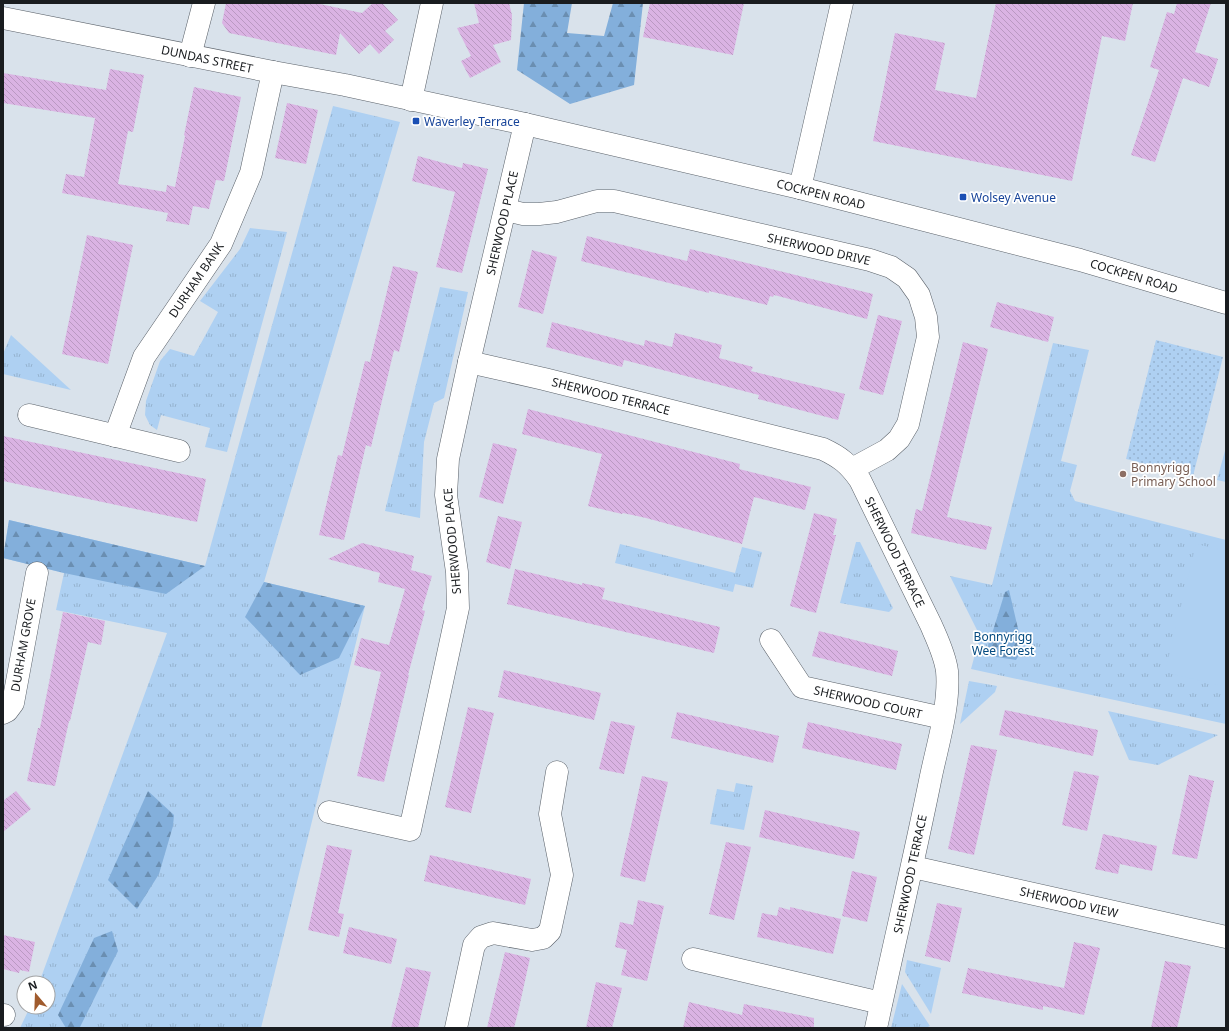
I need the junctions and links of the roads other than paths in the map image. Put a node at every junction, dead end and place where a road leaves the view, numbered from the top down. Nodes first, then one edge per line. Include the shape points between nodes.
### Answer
1 (204, 3) edge
2 (432, 3) edge
3 (842, 3) edge
4 (3, 18) edge
5 (190, 56) junction
6 (273, 72) junction
7 (411, 100) junction
8 (525, 124) junction
9 (800, 188) junction
10 (506, 210) junction
11 (1226, 303) edge
12 (469, 362) junction
13 (29, 415) dead end
14 (115, 436) junction
15 (178, 450) dead end
16 (852, 469) junction
17 (37, 573) dead end
18 (771, 640) dead end
19 (3, 713) edge
20 (942, 718) junction
21 (557, 772) dead end
22 (328, 812) dead end
23 (913, 867) junction
24 (1226, 937) edge
25 (693, 959) dead end
26 (881, 1003) junction
27 (456, 1028) edge
28 (876, 1028) edge

1 - 5 street
2 - 7 street
3 - 9 street
4 - 5 street, DUNDAS STREET
5 - 6 street, DUNDAS STREET
6 - 7 street, DUNDAS STREET
6 - 14 street, DURHAM BANK via 251,173 221,244 144,357
7 - 8 street, COCKPEN ROAD
8 - 9 street, COCKPEN ROAD
8 - 10 street, SHERWOOD PLACE
9 - 11 street, COCKPEN ROAD via 1080,260
10 - 12 street, SHERWOOD PLACE
10 - 16 street, SHERWOOD DRIVE via 539,214 558,212 597,201 614,201 870,260 891,267 907,278 919,296 926,317 928,337 908,424 899,439 887,450
12 - 16 street, SHERWOOD TERRACE via 823,449
12 - 22 street, SHERWOOD PLACE via 448,459 446,495 457,572 458,608 410,830
13 - 14 street
14 - 15 street
16 - 20 street, SHERWOOD TERRACE via 873,506 941,649 946,670 947,693
17 - 19 street, DURHAM GROVE via 13,703
18 - 20 street, SHERWOOD COURT via 802,687
20 - 23 street, SHERWOOD TERRACE
21 - 27 street via 550,814 562,875 550,931 543,938 532,940 493,933 481,937 474,946
23 - 24 street, SHERWOOD VIEW
23 - 26 street, SHERWOOD TERRACE
25 - 26 street
26 - 28 street, SHERWOOD TERRACE

